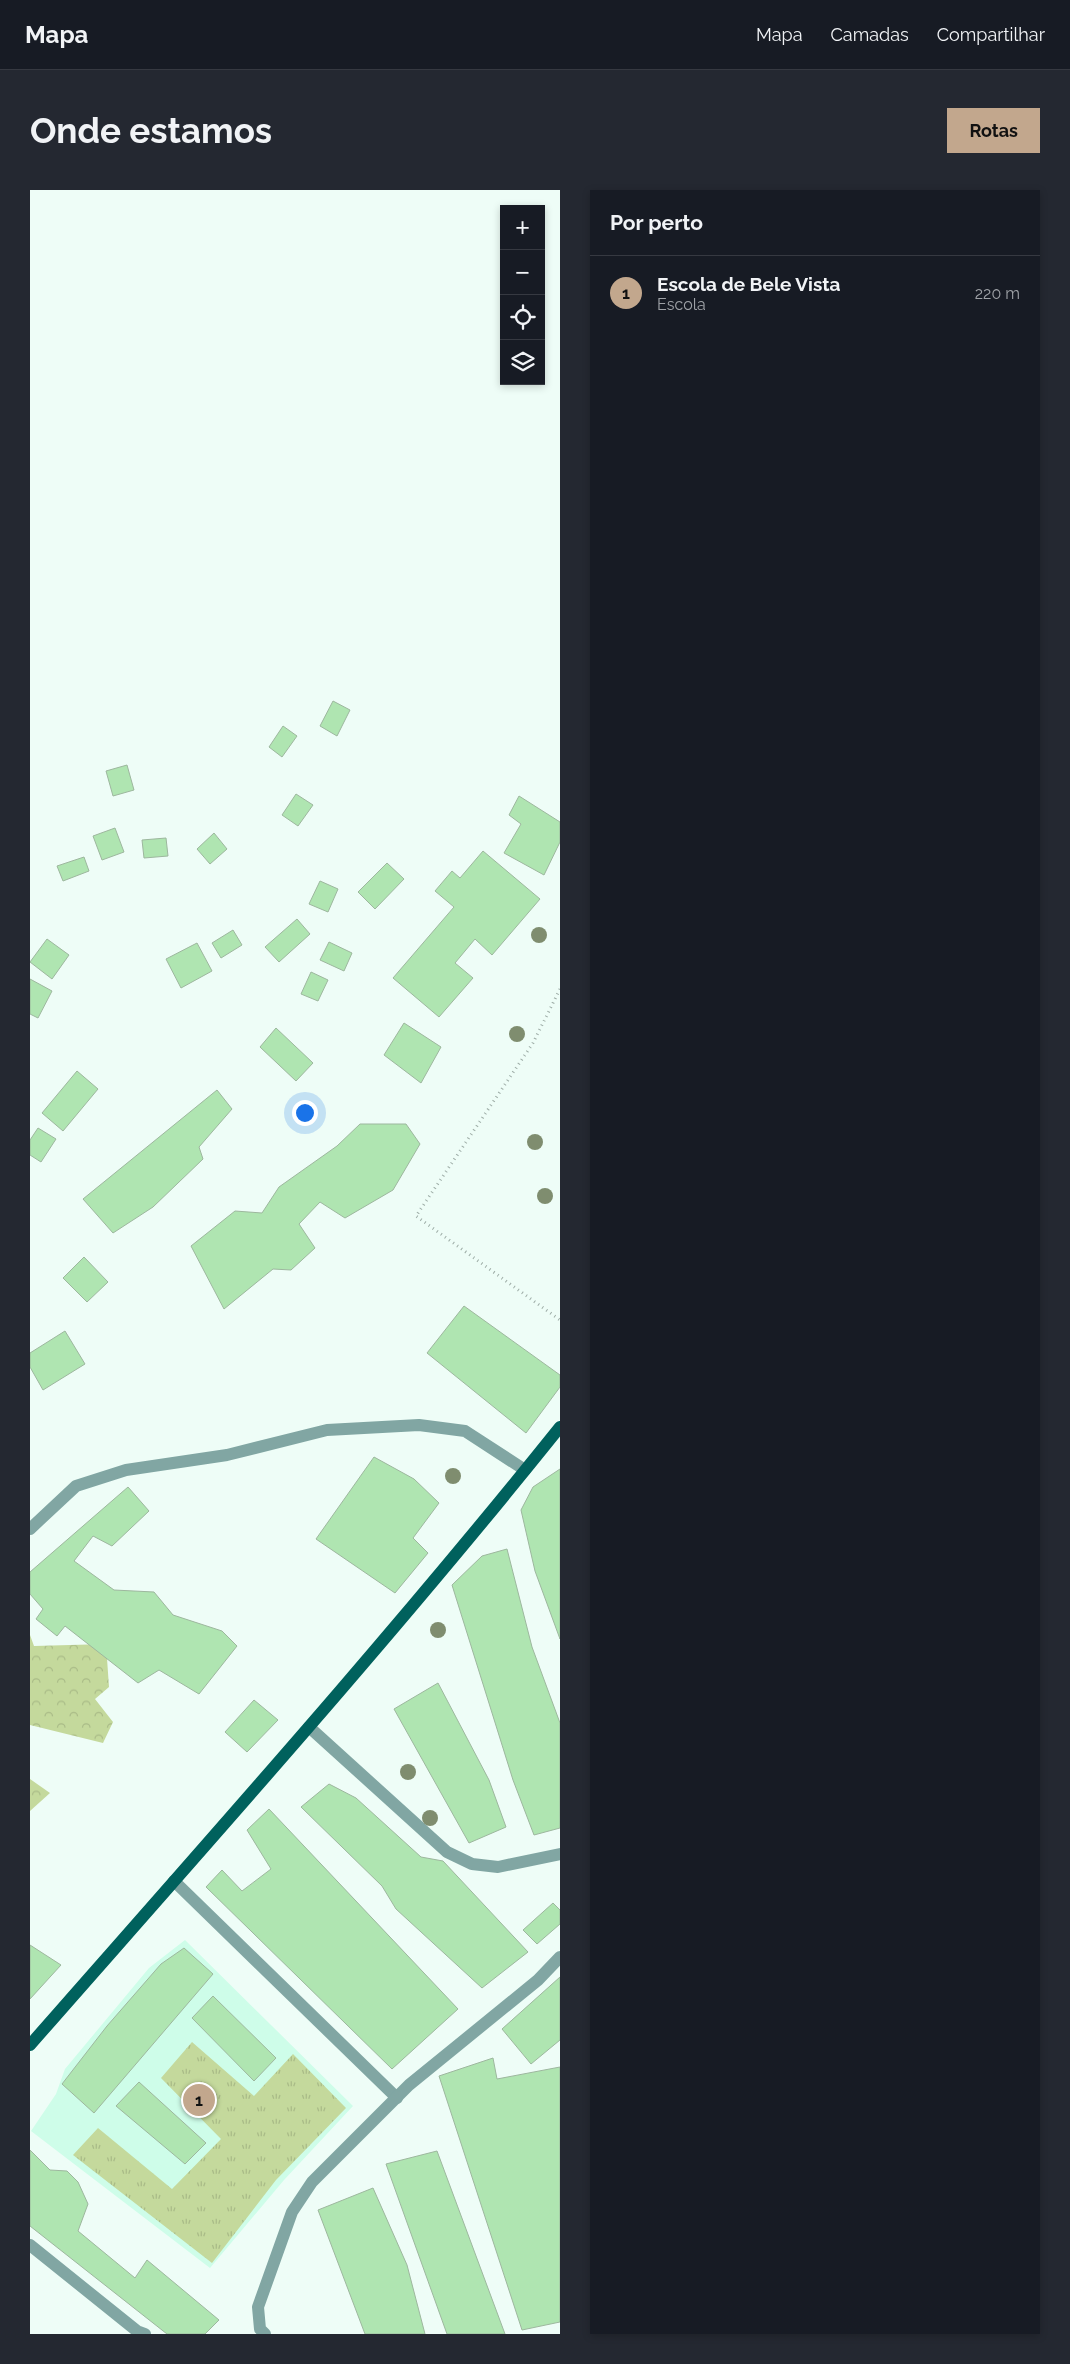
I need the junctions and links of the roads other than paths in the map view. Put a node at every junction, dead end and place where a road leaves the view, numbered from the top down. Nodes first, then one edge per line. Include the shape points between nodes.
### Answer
1 (560, 1427) edge
2 (525, 1470) junction
3 (30, 1529) edge
4 (309, 1727) junction
5 (560, 1854) edge
6 (174, 1881) junction
7 (560, 1957) edge
8 (30, 2045) edge
9 (397, 2098) junction
10 (30, 2245) edge
11 (259, 2332) edge
12 (139, 2333) edge

1 - 2 main road
2 - 3 street via 465,1430 419,1425 328,1430 227,1455 126,1470 76,1486
2 - 4 main road
4 - 5 street via 447,1852 472,1864 498,1867
4 - 6 main road
6 - 8 main road
6 - 9 street
7 - 9 street via 538,1980
9 - 11 street via 312,2182 292,2212 258,2307
10 - 12 street

